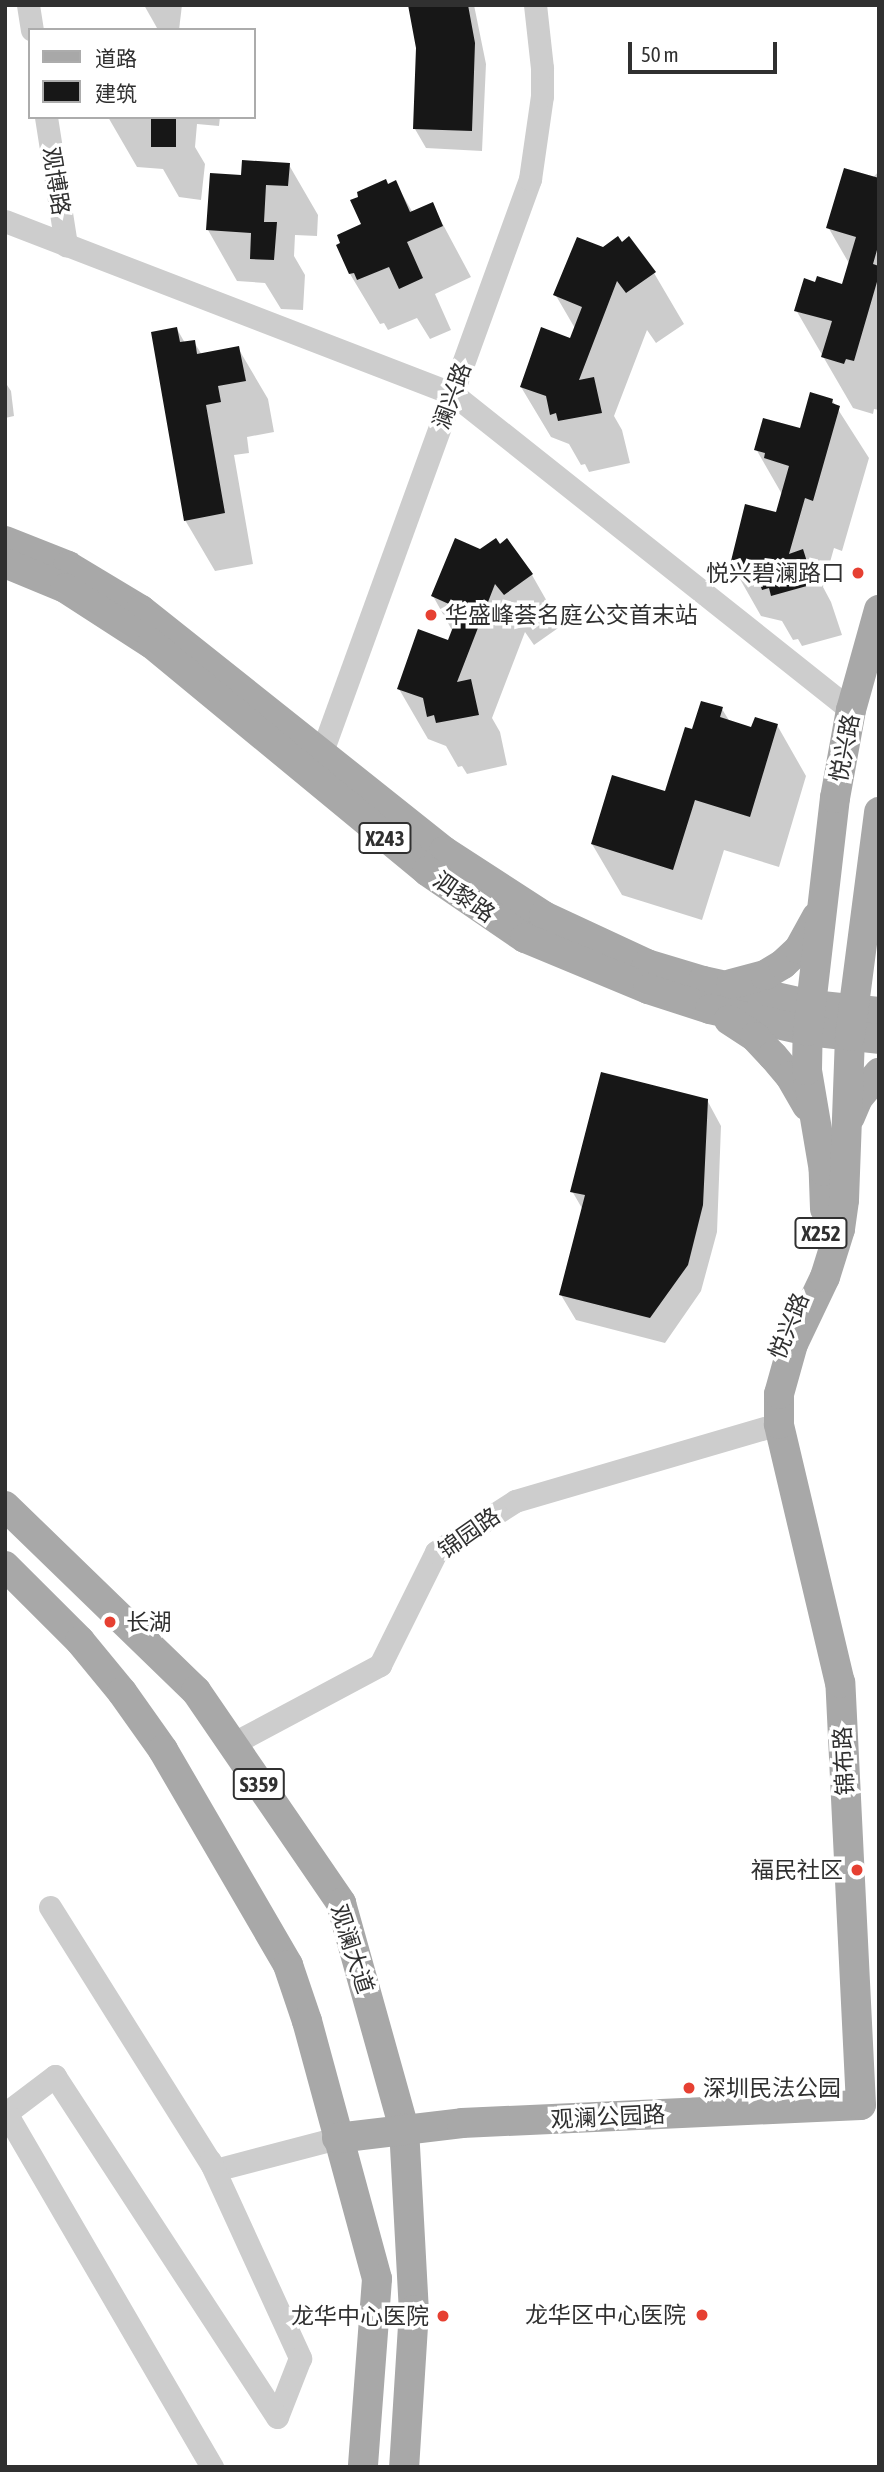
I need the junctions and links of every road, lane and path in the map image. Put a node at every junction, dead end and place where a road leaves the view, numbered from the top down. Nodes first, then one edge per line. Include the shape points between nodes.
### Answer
1 (28, 5) edge
2 (535, 5) edge
3 (32, 28) edge
4 (46, 119) edge
5 (5, 221) edge
6 (66, 245) junction
7 (453, 394) junction
8 (5, 541) edge
9 (5, 563) edge
10 (879, 610) edge
11 (851, 710) junction
12 (317, 765) junction
13 (879, 812) edge
14 (823, 904) junction
15 (864, 926) junction
16 (879, 970) edge
17 (716, 997) junction
18 (810, 1018) junction
19 (865, 1024) edge
20 (879, 1073) edge
21 (816, 1126) junction
22 (846, 1142) junction
23 (779, 1424) junction
24 (5, 1506) edge
25 (5, 1566) edge
26 (232, 1744) junction
27 (50, 1907) dead end
28 (870, 2104) edge
29 (404, 2128) junction
30 (337, 2138) junction
31 (210, 2161) junction
32 (212, 2467) edge
33 (363, 2467) edge
34 (404, 2467) edge

1 - 3 street
2 - 7 street, 澜兴路 via 542,82 533,165
4 - 6 street, 观博路
5 - 6 street
6 - 7 street
7 - 11 street
7 - 12 street, 澜兴路
8 - 12 main road, 泗黎路 / X243 via 68,566 141,610
9 - 12 main road, 泗黎路 / X243 via 65,588 110,615
10 - 11 main road, 悦兴路 / X252
11 - 14 main road, 悦兴路 / X252
12 - 17 main road, 泗黎路 / X243 via 427,871 525,938 636,985
13 - 15 main road, 悦兴路 / X252
14 - 17 main road via 799,949 783,964
14 - 18 main road, 悦兴路 / X252
15 - 16 main road via 868,950
15 - 19 main road, 悦兴路 / X252
17 - 18 main road, 泗黎路 / X243
17 - 21 main road via 790,1076
18 - 19 main road, 泗黎路 / X243
18 - 21 main road, 悦兴路 / X252 via 807,1070
19 - 22 main road, 悦兴路 / X252
20 - 22 main road via 858,1098
21 - 23 main road, 悦兴路 / X252 via 826,1201 815,1260 771,1374 769,1409
22 - 23 main road, 悦兴路 / X252 via 840,1229 825,1277 784,1370
23 - 26 street, 锦园路 via 515,1501 436,1552 380,1665
23 - 28 main road, 锦布路 / X252 via 840,1683
24 - 26 main road, 观澜大道 / S359 via 196,1691
25 - 30 main road, S359 via 80,1641 122,1692 257,1907 288,1965
26 - 29 main road, 观澜大道 / S359 via 341,1903
27 - 31 street
28 - 29 main road, 观澜公园路 / X252
29 - 30 main road, 观澜公园路 / X252
29 - 34 main road, 观澜大道 / S359 via 414,2311
30 - 31 street via 215,2170
30 - 33 main road, S359 via 377,2279
31 - 32 street via 300,2358 276,2417 55,2076 6,2113

